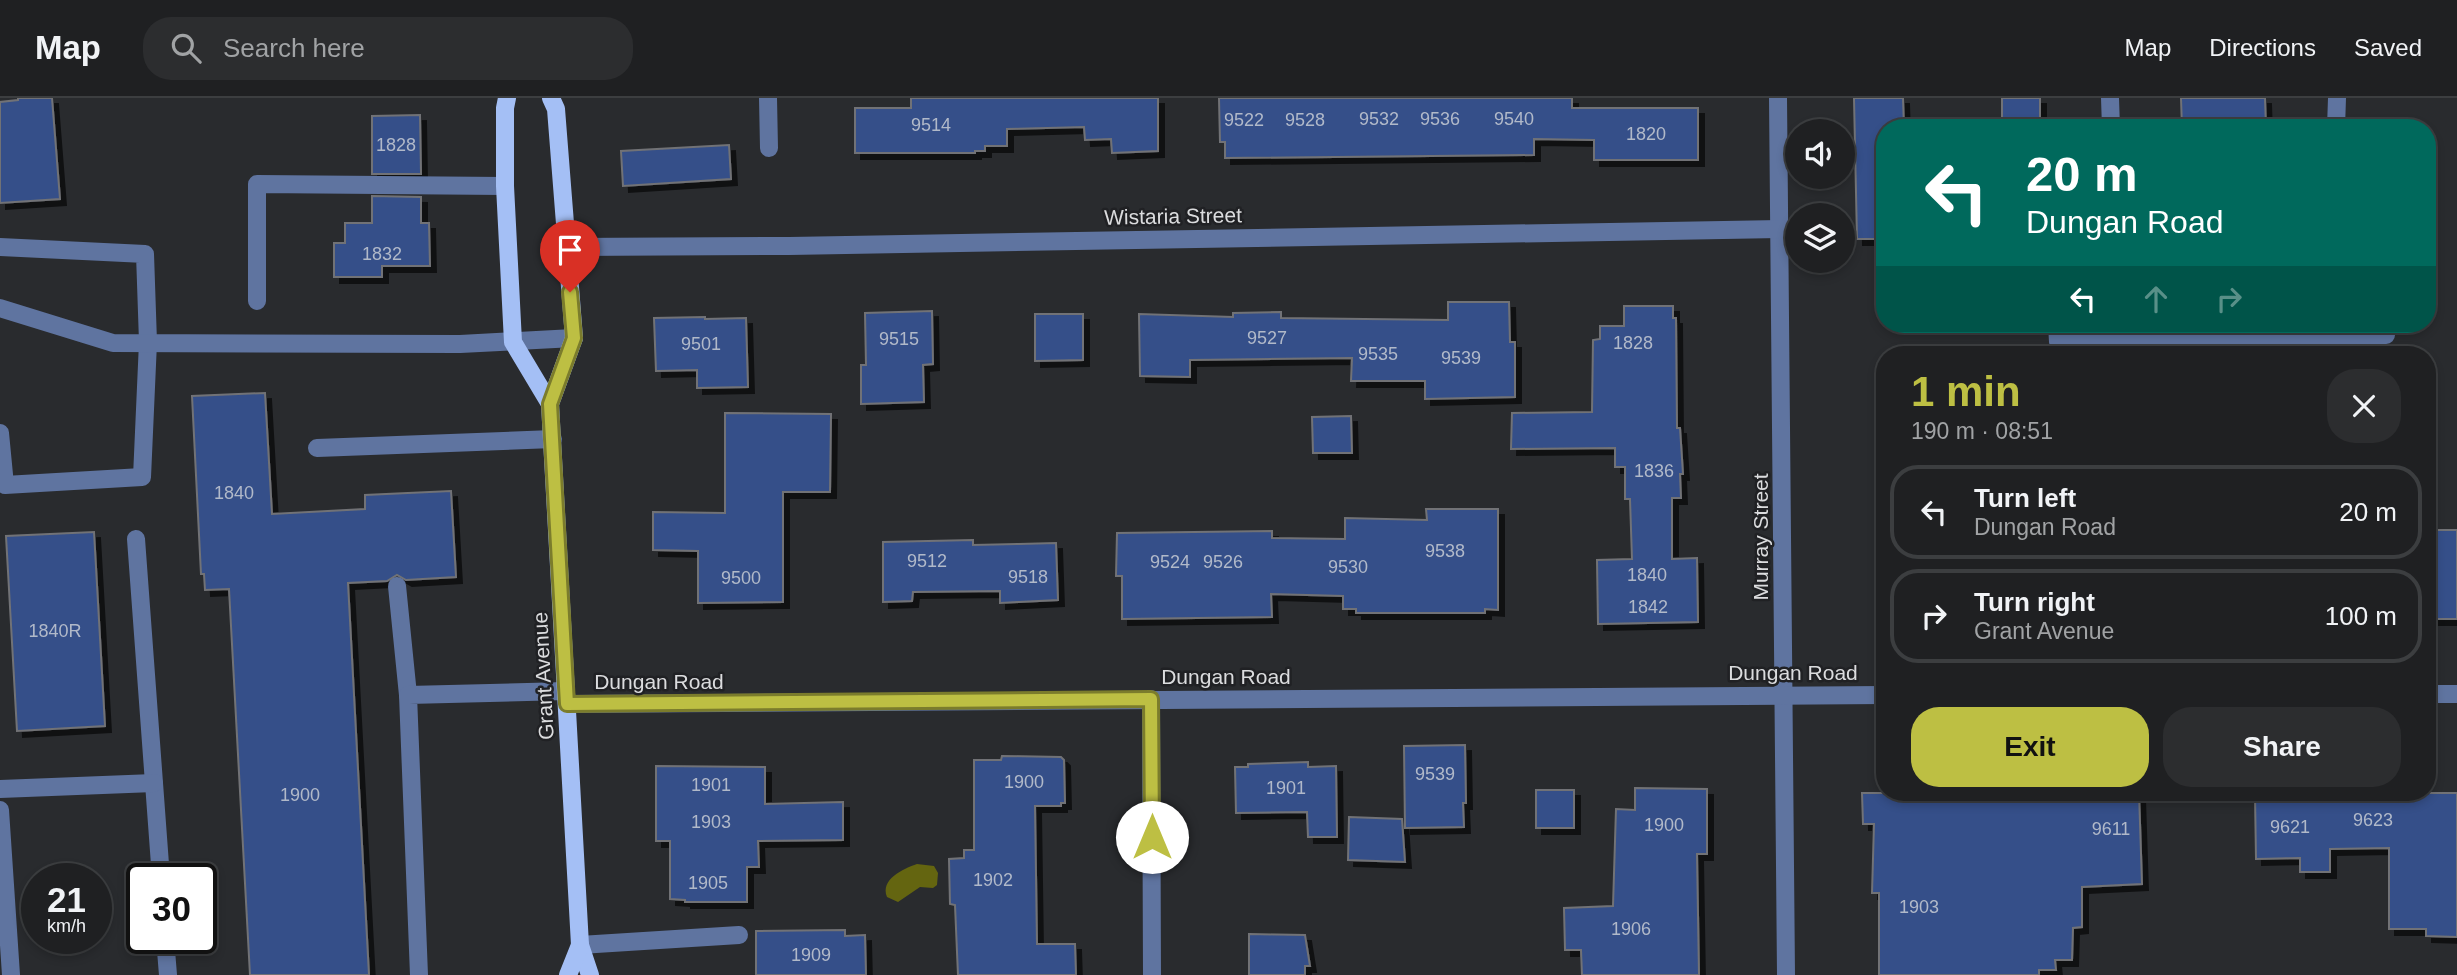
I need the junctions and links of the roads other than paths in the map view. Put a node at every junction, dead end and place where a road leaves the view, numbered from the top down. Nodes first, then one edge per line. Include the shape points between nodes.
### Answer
1 (507, 98) edge
2 (551, 98) edge
3 (768, 98) edge
4 (1778, 98) edge
5 (2110, 98) edge
6 (2337, 98) edge
7 (2111, 119) edge
8 (2336, 119) edge
9 (769, 148) dead end
10 (505, 186) junction
11 (1781, 229) junction
12 (0, 247) edge
13 (567, 247) junction
14 (257, 300) dead end
15 (0, 308) edge
16 (2058, 333) edge
17 (2386, 333) edge
18 (574, 338) junction
19 (148, 342) junction
20 (513, 342) junction
21 (550, 404) junction
22 (0, 433) edge
23 (553, 439) junction
24 (317, 448) dead end
25 (3, 492) edge
26 (136, 539) dead end
27 (397, 586) dead end
28 (2436, 694) edge
29 (2457, 694) edge
30 (408, 695) junction
31 (1784, 695) junction
32 (1876, 695) edge
33 (566, 697) junction
34 (1151, 699) junction
35 (154, 783) junction
36 (0, 789) edge
37 (0, 810) edge
38 (160, 863) edge
39 (739, 935) dead end
40 (580, 944) junction
41 (166, 954) edge
42 (11, 975) edge
43 (168, 975) edge
44 (419, 975) edge
45 (568, 975) edge
46 (590, 975) edge
47 (1152, 975) edge
48 (1786, 975) edge

1 - 10 main road, Grant Avenue
2 - 13 main road, Grant Avenue via 556,109
3 - 9 street
4 - 11 street, Murray Street
5 - 7 street
6 - 8 street
10 - 14 street via 257,184
10 - 20 main road, Grant Avenue
11 - 13 street, Wistaria Street
11 - 31 street, Murray Street
12 - 19 street via 145,254
13 - 18 main road, Grant Avenue
15 - 19 street via 113,343
16 - 17 street via 2058,342
18 - 20 street
18 - 21 main road, Grant Avenue
19 - 20 street
19 - 25 street via 142,477
20 - 21 main road, Grant Avenue
21 - 23 main road, Grant Avenue
22 - 25 street
23 - 24 street
23 - 33 main road, Grant Avenue
26 - 35 street
27 - 30 street
28 - 29 street
30 - 33 street, Dungan Road
30 - 44 street
31 - 32 street, Dungan Road
31 - 34 street, Dungan Road
31 - 48 street, Murray Street
33 - 34 street, Dungan Road
33 - 40 main road, Grant Avenue
34 - 47 street
35 - 36 street
35 - 38 street
37 - 42 street
39 - 40 street
40 - 45 main road, Grant Avenue
40 - 46 main road, Grant Avenue
41 - 43 street

